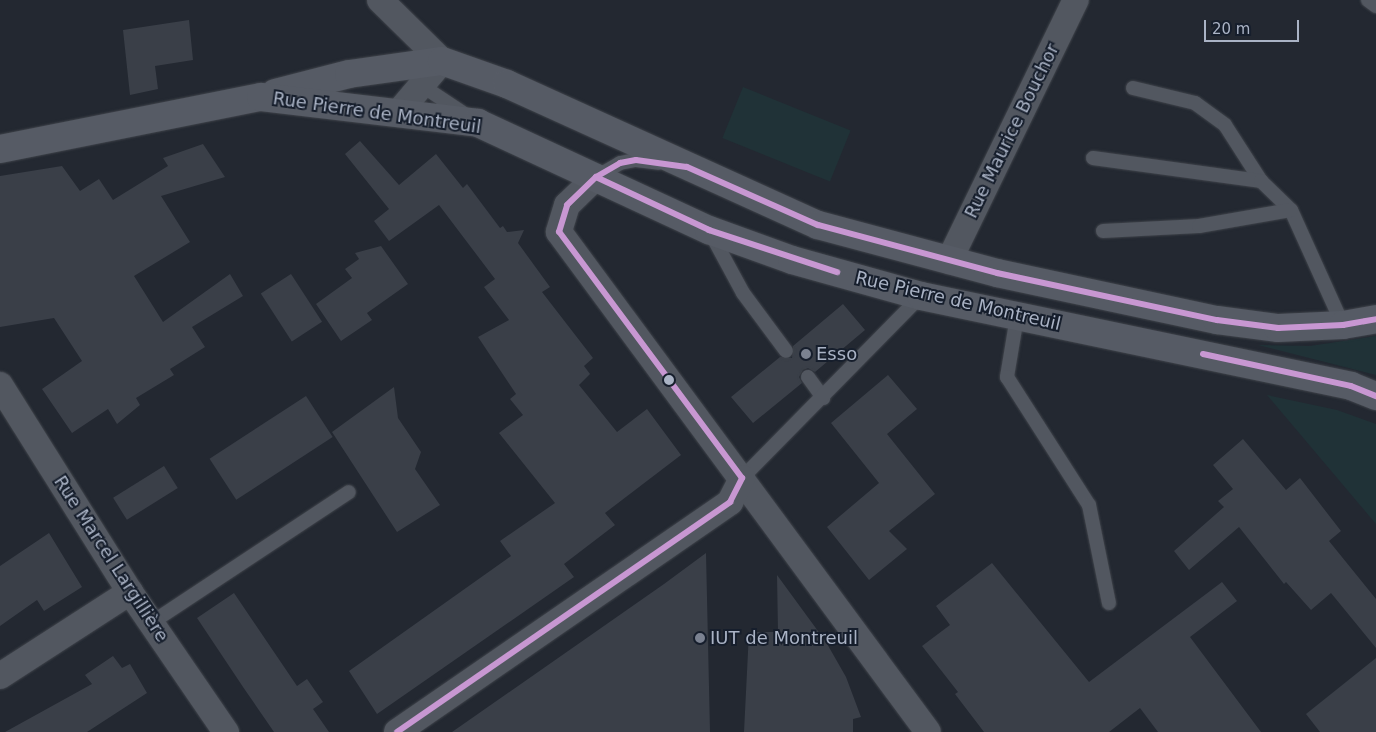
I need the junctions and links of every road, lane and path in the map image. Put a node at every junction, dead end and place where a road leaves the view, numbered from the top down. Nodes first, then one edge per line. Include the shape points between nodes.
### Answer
1 (380, 0) edge
2 (1076, 0) edge
3 (1368, 0) edge
4 (1376, 6) edge
5 (442, 61) junction
6 (393, 65) junction
7 (422, 85) junction
8 (1134, 88) dead end
9 (261, 97) junction
10 (398, 114) junction
11 (478, 123) junction
12 (0, 149) edge
13 (1093, 158) dead end
14 (688, 167) junction
15 (596, 177) junction
16 (1261, 181) junction
17 (1291, 210) junction
18 (709, 230) junction
19 (1104, 231) dead end
20 (949, 261) junction
21 (921, 296) junction
22 (1017, 317) junction
23 (1376, 319) edge
24 (1343, 325) junction
25 (786, 352) dead end
26 (808, 377) dead end
27 (0, 384) edge
28 (1376, 396) edge
29 (823, 398) junction
30 (742, 478) junction
31 (349, 492) dead end
32 (130, 592) junction
33 (1109, 603) dead end
34 (151, 623) junction
35 (0, 676) edge
36 (226, 732) edge
37 (397, 732) edge
38 (928, 732) edge

1 - 5 street
2 - 20 street, Rue Maurice Bouchor
3 - 4 lane
5 - 6 main road
5 - 7 street
5 - 14 main road, Rue Pierre de Montreuil via 506,84
6 - 7 lane
6 - 9 main road
7 - 10 street
7 - 11 lane
8 - 16 lane via 1195,103 1202,108 1224,125
9 - 10 main road, Rue Pierre de Montreuil
9 - 12 main road, Rue Pierre de Montreuil
10 - 11 main road, Rue Pierre de Montreuil
11 - 15 main road, Rue Pierre de Montreuil
13 - 16 lane
14 - 15 lane via 636,160 620,163
14 - 20 main road, Rue Pierre de Montreuil via 818,225
15 - 18 main road, Rue Pierre de Montreuil
15 - 30 street via 567,205 559,232
16 - 17 lane
17 - 19 lane via 1200,226
17 - 24 lane
18 - 21 main road, Rue Pierre de Montreuil via 792,260
18 - 25 lane via 743,293
20 - 24 main road, Rue Pierre de Montreuil via 1217,320 1278,328
21 - 22 main road, Rue Pierre de Montreuil
21 - 29 lane
22 - 28 main road, Rue Pierre de Montreuil via 1351,386
22 - 33 lane via 1007,377 1090,505
23 - 24 main road, Rue Pierre de Montreuil
26 - 29 lane
27 - 32 street, Rue Marcel Largillière
29 - 30 lane
30 - 37 street via 730,502
30 - 38 street
31 - 34 lane
32 - 34 street, Rue Marcel Largillière
32 - 35 street
34 - 36 street, Rue Marcel Largillière

